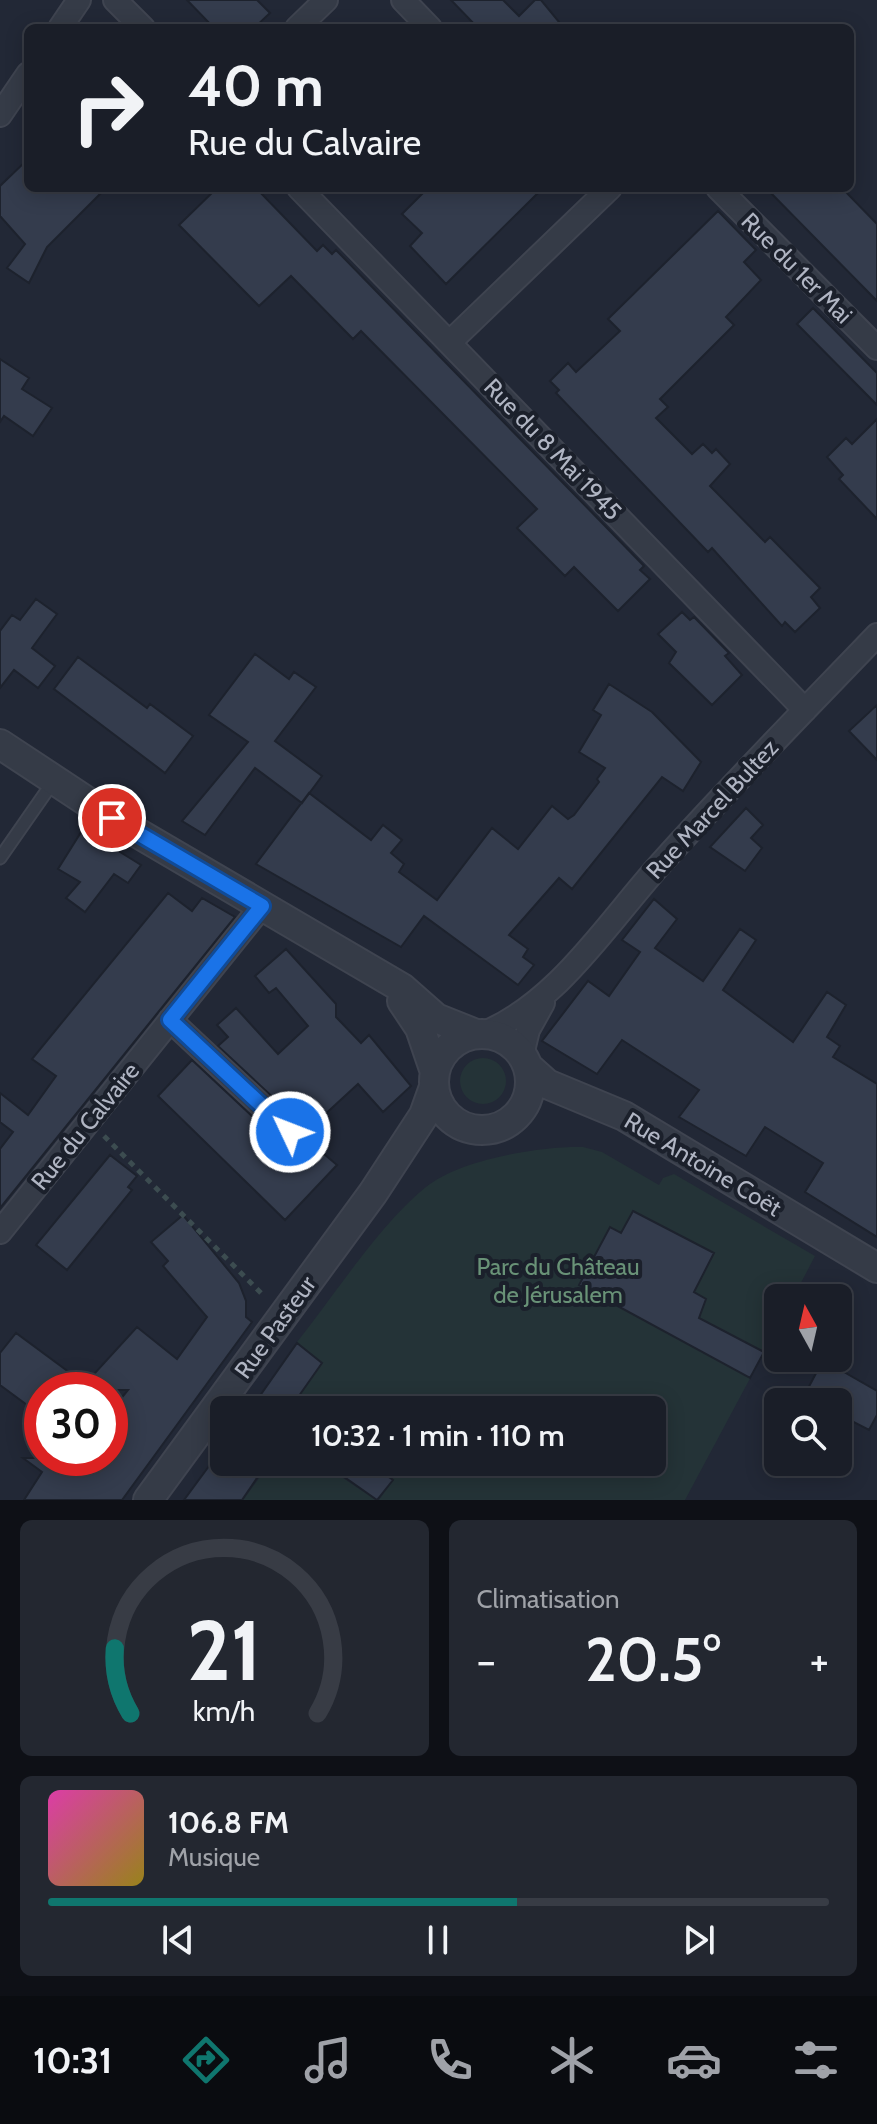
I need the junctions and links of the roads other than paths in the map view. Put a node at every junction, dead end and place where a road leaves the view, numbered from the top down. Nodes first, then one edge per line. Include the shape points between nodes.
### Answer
1 (79, 0) edge
2 (115, 0) edge
3 (326, 0) edge
4 (403, 0) edge
5 (63, 24) edge
6 (139, 24) edge
7 (301, 24) edge
8 (426, 24) edge
9 (24, 80) edge
10 (0, 115) edge
11 (303, 192) edge
12 (597, 192) edge
13 (722, 192) edge
14 (450, 342) junction
15 (877, 348) edge
16 (877, 635) edge
17 (805, 710) junction
18 (0, 744) edge
19 (53, 782) junction
20 (0, 858) edge
21 (262, 906) junction
22 (377, 974) junction
23 (551, 988) junction
24 (170, 1020) junction
25 (479, 1034) junction
26 (525, 1061) junction
27 (434, 1080) junction
28 (471, 1129) junction
29 (310, 1151) dead end
30 (373, 1193) junction
31 (0, 1232) edge
32 (877, 1268) edge
33 (148, 1500) edge

1 - 5 street
2 - 6 street
3 - 7 street
4 - 8 street
9 - 10 street
11 - 14 street, Rue du 8 Mai 1945
12 - 14 street
13 - 15 street, Rue du 1er Mai
14 - 17 street, Rue du 8 Mai 1945
16 - 17 street, Rue Marcel Bultez
17 - 23 street, Rue Marcel Bultez
18 - 19 street
19 - 20 lane
19 - 21 street
21 - 22 street
21 - 24 street, Rue du Calvaire
22 - 25 street via 436,1018
22 - 27 street via 415,1018
23 - 25 street, Rue Marcel Bultez via 515,1019
23 - 26 street, Rue Marcel Bultez via 528,1030
24 - 29 street
24 - 31 street, Rue du Calvaire
25 - 26 street via 505,1040
25 - 27 street via 449,1047
26 - 28 street via 530,1091 516,1117 495,1129
26 - 32 street, Rue Antoine Coët via 547,1084 624,1116
27 - 28 street via 446,1114
27 - 30 street, Rue Pasteur via 424,1115
28 - 30 street, Rue Pasteur via 429,1141
30 - 33 street, Rue Pasteur

